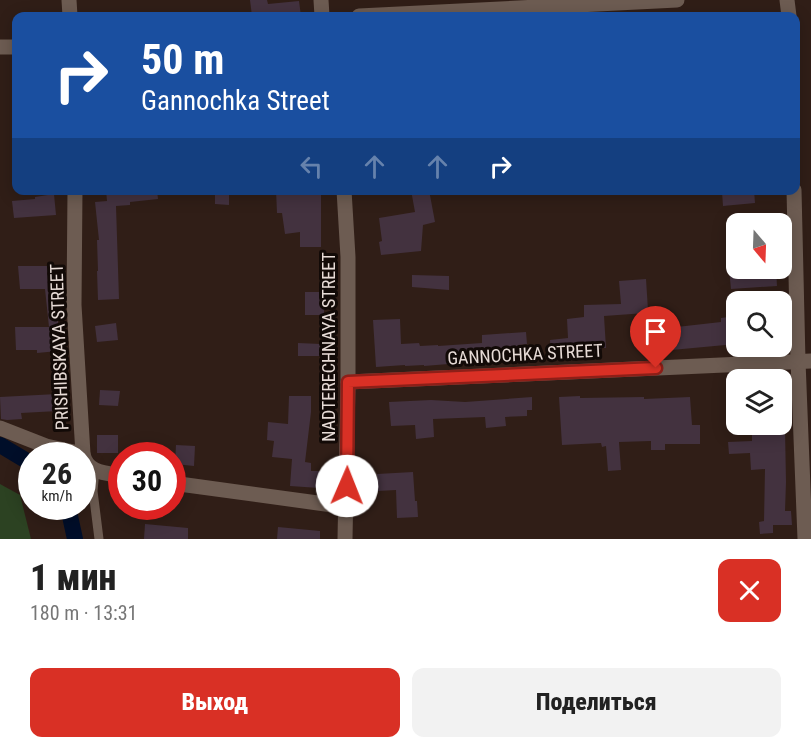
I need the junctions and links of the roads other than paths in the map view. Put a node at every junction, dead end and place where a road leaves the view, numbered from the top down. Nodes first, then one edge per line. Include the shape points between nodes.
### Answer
1 (676, 0) edge
2 (438, 12) edge
3 (75, 195) edge
4 (344, 195) edge
5 (794, 195) edge
6 (805, 361) edge
7 (348, 382) junction
8 (0, 428) edge
9 (36, 442) edge
10 (82, 442) edge
11 (186, 485) edge
12 (347, 507) junction
13 (96, 515) edge
14 (99, 539) edge
15 (345, 539) edge
16 (806, 539) edge

1 - 2 street
3 - 10 street, PRISHIBSKAYA STREET via 74,305
4 - 7 street, NADTERECHNAYA STREET
5 - 6 street
6 - 7 street, GANNOCHKA STREET
6 - 16 street
7 - 12 street, NADTERECHNAYA STREET
8 - 9 street
11 - 12 street
12 - 15 street, NADTERECHNAYA STREET
13 - 14 lane

